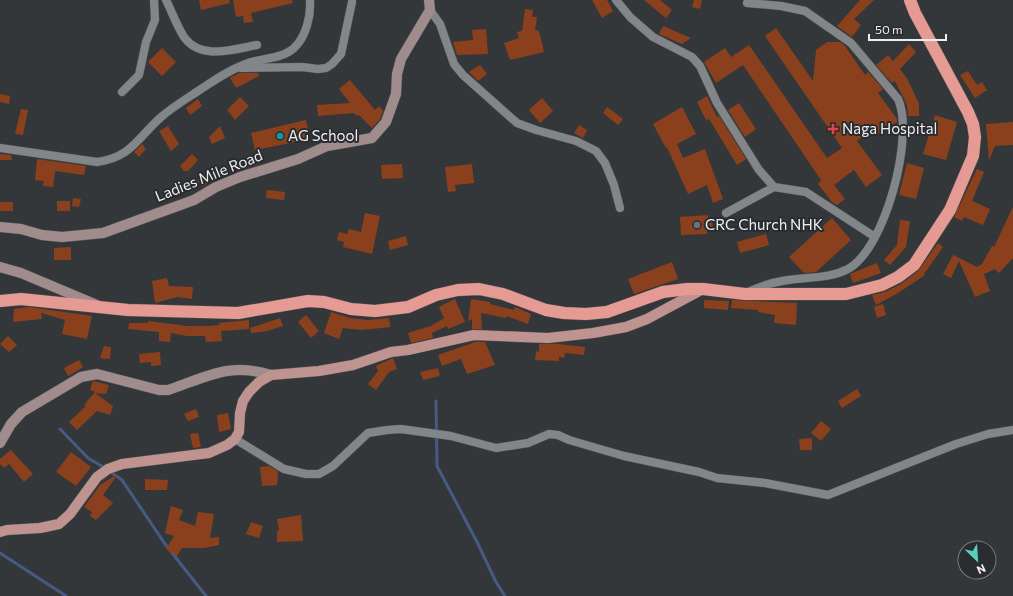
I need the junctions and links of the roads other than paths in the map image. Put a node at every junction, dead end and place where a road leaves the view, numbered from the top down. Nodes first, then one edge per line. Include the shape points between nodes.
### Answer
1 (154, 0) edge
2 (166, 0) edge
3 (310, 0) edge
4 (616, 0) edge
5 (910, 0) edge
6 (352, 2) dead end
7 (747, 3) dead end
8 (430, 5) edge
9 (257, 45) dead end
10 (235, 68) junction
11 (122, 92) dead end
12 (0, 148) edge
13 (774, 187) junction
14 (620, 208) dead end
15 (726, 213) dead end
16 (0, 227) edge
17 (875, 237) junction
18 (0, 267) edge
19 (703, 288) junction
20 (745, 294) junction
21 (0, 302) edge
22 (103, 308) junction
23 (271, 376) junction
24 (1013, 430) edge
25 (235, 439) junction
26 (0, 443) edge
27 (0, 532) edge

1 - 11 street via 155,20 146,42 139,75
2 - 9 street via 184,37 193,46 208,52
3 - 10 street via 309,21 303,36 294,48 282,55
4 - 13 street via 630,17 653,37 692,57 700,66 717,103 758,170
5 - 20 highway via 973,124 973,156 950,210 914,265 882,285 846,294
6 - 10 street via 341,54 326,68
7 - 17 street via 805,11 851,43 898,99 902,108 899,163 888,208
8 - 14 street via 440,24 454,64 463,75 517,123 576,141 596,151 605,163
8 - 16 street, Ladies Mile Road via 401,59 396,94 386,122 372,138 327,146 298,159 240,177 194,200 103,233 62,237
10 - 12 street via 160,118 129,151 112,160 97,162
13 - 15 street
13 - 17 street via 806,192
17 - 20 street via 861,259 832,276 783,280
18 - 22 street via 21,273
19 - 20 highway
19 - 22 highway via 663,292 607,312 586,314 546,310 503,294 479,289 458,290 436,295 408,307 375,311 308,301 238,313
19 - 23 main road via 647,319 626,327 548,338 474,335 391,352 353,365
21 - 22 highway via 39,300
23 - 25 main road via 259,382 243,401 239,432
23 - 26 street via 246,369 221,371 168,390 97,374 81,377 22,412 11,424
24 - 25 street via 988,434 956,444 828,495 765,483 717,478 624,456 549,434 528,443 496,448 442,435 401,429 368,433 333,466 319,474 284,469
25 - 27 main road via 209,453 122,464 108,469 97,477 70,514 59,524

